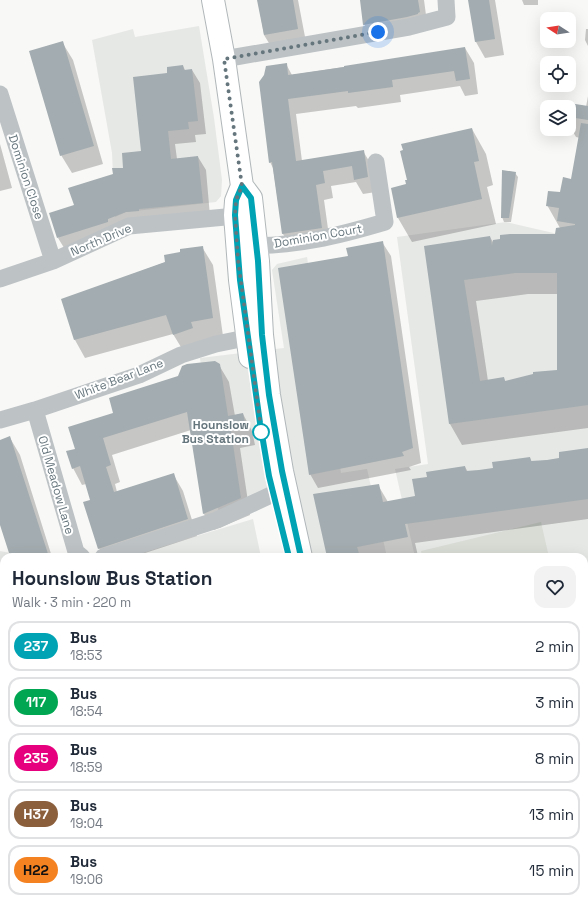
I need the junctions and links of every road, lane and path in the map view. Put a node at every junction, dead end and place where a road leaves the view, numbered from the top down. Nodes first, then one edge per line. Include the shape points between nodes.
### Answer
1 (213, 0) edge
2 (446, 0) edge
3 (224, 59) junction
4 (0, 94) edge
5 (376, 162) dead end
6 (244, 215) junction
7 (246, 245) junction
8 (53, 261) junction
9 (0, 279) edge
10 (255, 336) junction
11 (34, 410) junction
12 (0, 420) edge
13 (279, 491) junction
14 (293, 548) edge
15 (77, 553) edge
16 (115, 553) edge

1 - 3 main road
2 - 3 street via 447,17 409,27
3 - 6 main road via 242,186 251,198
4 - 8 street, Dominion Close
5 - 7 street, Dominion Court via 385,222 344,234 287,243
6 - 7 main road
6 - 8 street, North Drive via 129,226
7 - 10 main road via 240,280
8 - 9 street, North Drive
10 - 11 street, White Bear Lane via 181,355 140,375
10 - 13 main road via 261,430
11 - 12 street, White Bear Lane
11 - 15 street, Old Meadow Lane
13 - 14 main road
13 - 16 street via 217,520

